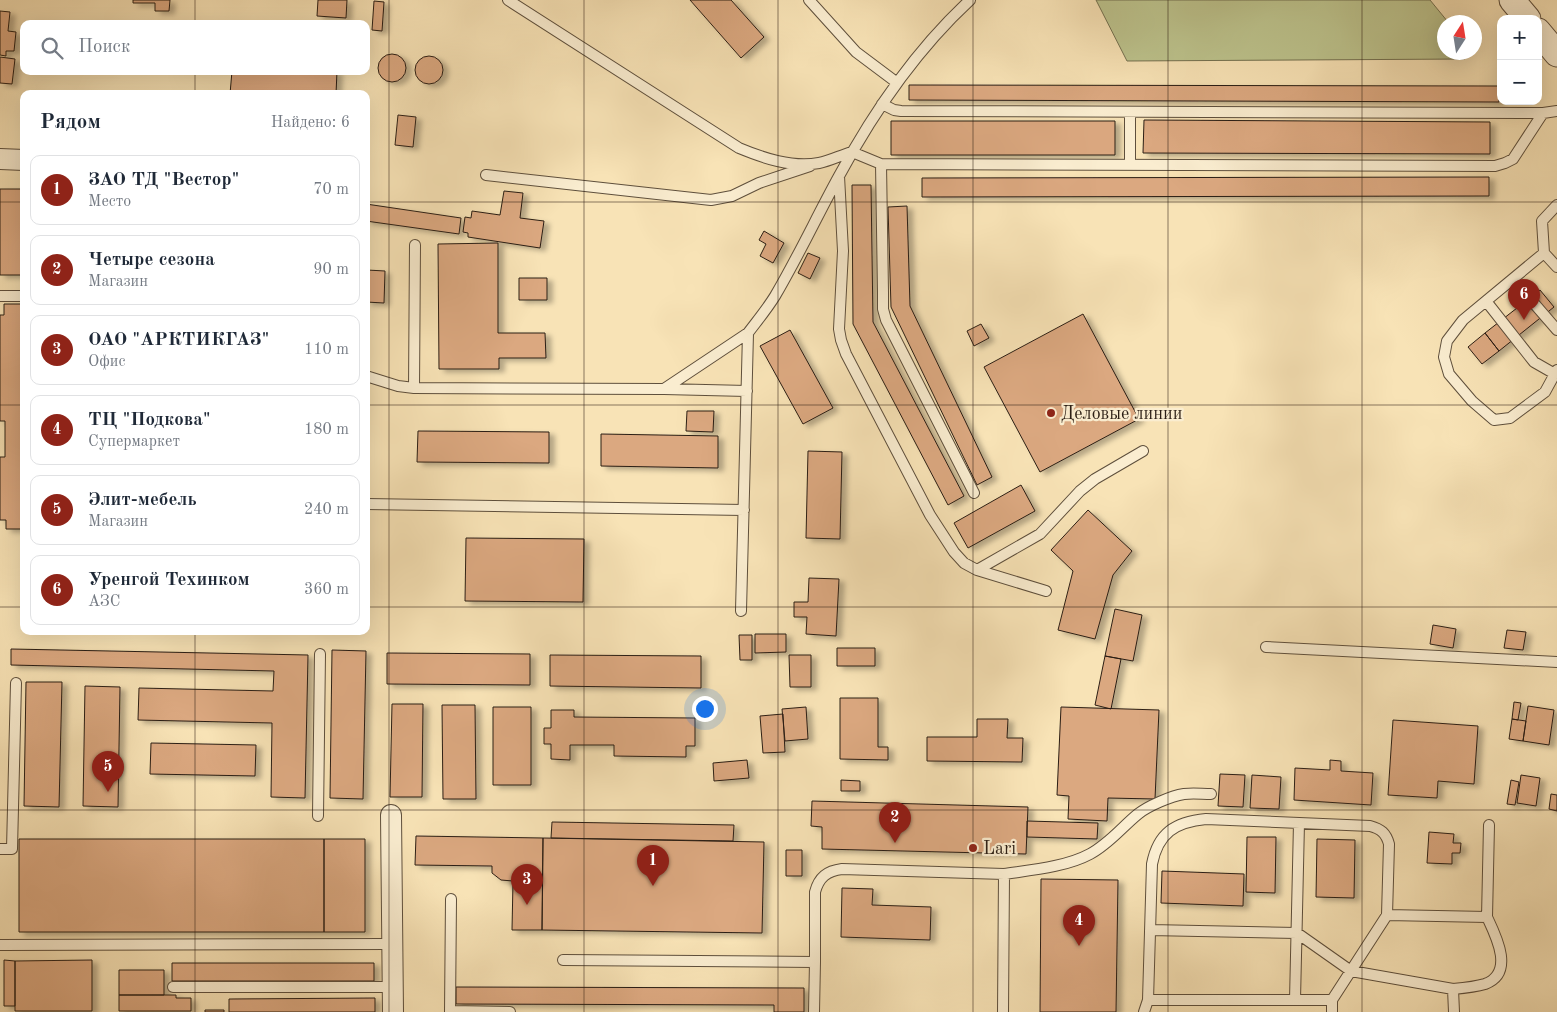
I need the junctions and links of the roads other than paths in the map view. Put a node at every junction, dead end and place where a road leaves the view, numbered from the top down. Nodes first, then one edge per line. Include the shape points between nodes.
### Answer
1 (508, 0) edge
2 (809, 0) edge
3 (970, 0) edge
4 (1512, 0) edge
5 (1525, 15) edge
6 (1542, 36) edge
7 (1557, 54) edge
8 (896, 82) junction
9 (882, 104) junction
10 (1557, 111) edge
11 (1130, 112) junction
12 (1543, 113) junction
13 (852, 152) junction
14 (0, 159) edge
15 (20, 160) edge
16 (818, 163) junction
17 (881, 164) junction
18 (1130, 165) junction
19 (486, 175) dead end
20 (839, 176) junction
21 (1557, 206) edge
22 (415, 245) dead end
23 (1544, 253) junction
24 (1557, 267) edge
25 (1512, 279) junction
26 (0, 296) edge
27 (20, 296) edge
28 (1486, 301) junction
29 (1557, 330) edge
30 (748, 333) junction
31 (1556, 372) edge
32 (370, 377) edge
33 (414, 388) junction
34 (664, 389) junction
35 (747, 391) junction
36 (1143, 451) dead end
37 (974, 492) dead end
38 (370, 504) edge
39 (744, 510) junction
40 (977, 570) junction
41 (1046, 591) dead end
42 (741, 611) dead end
43 (1266, 647) dead end
44 (320, 654) dead end
45 (1557, 662) edge
46 (16, 683) dead end
47 (1211, 794) dead end
48 (391, 815) dead end
49 (318, 816) dead end
50 (1300, 823) junction
51 (1489, 826) dead end
52 (0, 849) edge
53 (1004, 874) junction
54 (451, 899) dead end
55 (1387, 915) junction
56 (1487, 917) junction
57 (1150, 930) junction
58 (1297, 934) junction
59 (392, 944) junction
60 (0, 945) edge
61 (563, 960) dead end
62 (815, 962) junction
63 (1351, 971) junction
64 (173, 987) dead end
65 (392, 987) junction
66 (1454, 989) junction
67 (1148, 1000) junction
68 (1295, 1000) junction
69 (1332, 1000) junction
70 (393, 1012) edge
71 (450, 1012) edge
72 (510, 1012) edge
73 (814, 1012) edge
74 (1004, 1012) edge
75 (1144, 1012) edge
76 (1332, 1012) edge
77 (1454, 1012) edge

1 - 16 lane via 739,148 782,162
2 - 8 lane via 856,52
3 - 8 lane
4 - 5 street
6 - 7 street
8 - 9 lane
9 - 11 lane via 901,111
9 - 13 lane
10 - 12 lane
11 - 12 lane
11 - 18 lane
12 - 18 lane via 1513,159 1495,166
13 - 16 lane
13 - 17 lane
13 - 20 lane
14 - 15 street
16 - 19 lane via 732,196 711,200
17 - 18 lane
17 - 37 lane via 886,320
20 - 30 lane via 775,297
20 - 40 lane via 843,251 841,340 930,515 954,552
21 - 23 lane via 1542,221
22 - 33 lane
23 - 24 lane
23 - 25 lane
25 - 28 lane
25 - 29 lane
26 - 27 lane
28 - 31 lane via 1534,362
28 - 31 lane via 1463,320 1447,341 1444,358 1449,374 1472,401 1494,420 1510,418 1546,392
30 - 34 lane
30 - 35 lane
32 - 33 lane
33 - 34 lane
34 - 35 lane
35 - 39 lane
36 - 40 lane via 1080,491 1040,534
38 - 39 lane
39 - 42 lane
40 - 41 lane
43 - 45 lane
44 - 49 lane
46 - 52 lane via 12,849
47 - 53 lane via 1181,795 1150,807 1106,843 1075,860
48 - 59 street
50 - 55 lane via 1370,826 1387,836
50 - 57 lane via 1206,819 1176,826 1154,850
50 - 58 lane
51 - 56 lane
53 - 62 lane via 842,869 826,873 815,892
53 - 74 lane
54 - 71 lane
55 - 56 lane
55 - 63 lane
56 - 66 lane via 1501,952 1498,974 1486,984
57 - 58 lane
57 - 67 lane
58 - 63 lane
58 - 68 lane
59 - 60 lane
59 - 65 street
61 - 62 lane
62 - 73 lane
63 - 66 lane
63 - 69 lane
64 - 65 lane
65 - 70 street
66 - 77 lane
67 - 68 lane
67 - 75 lane
68 - 69 lane
69 - 76 lane
71 - 72 lane

